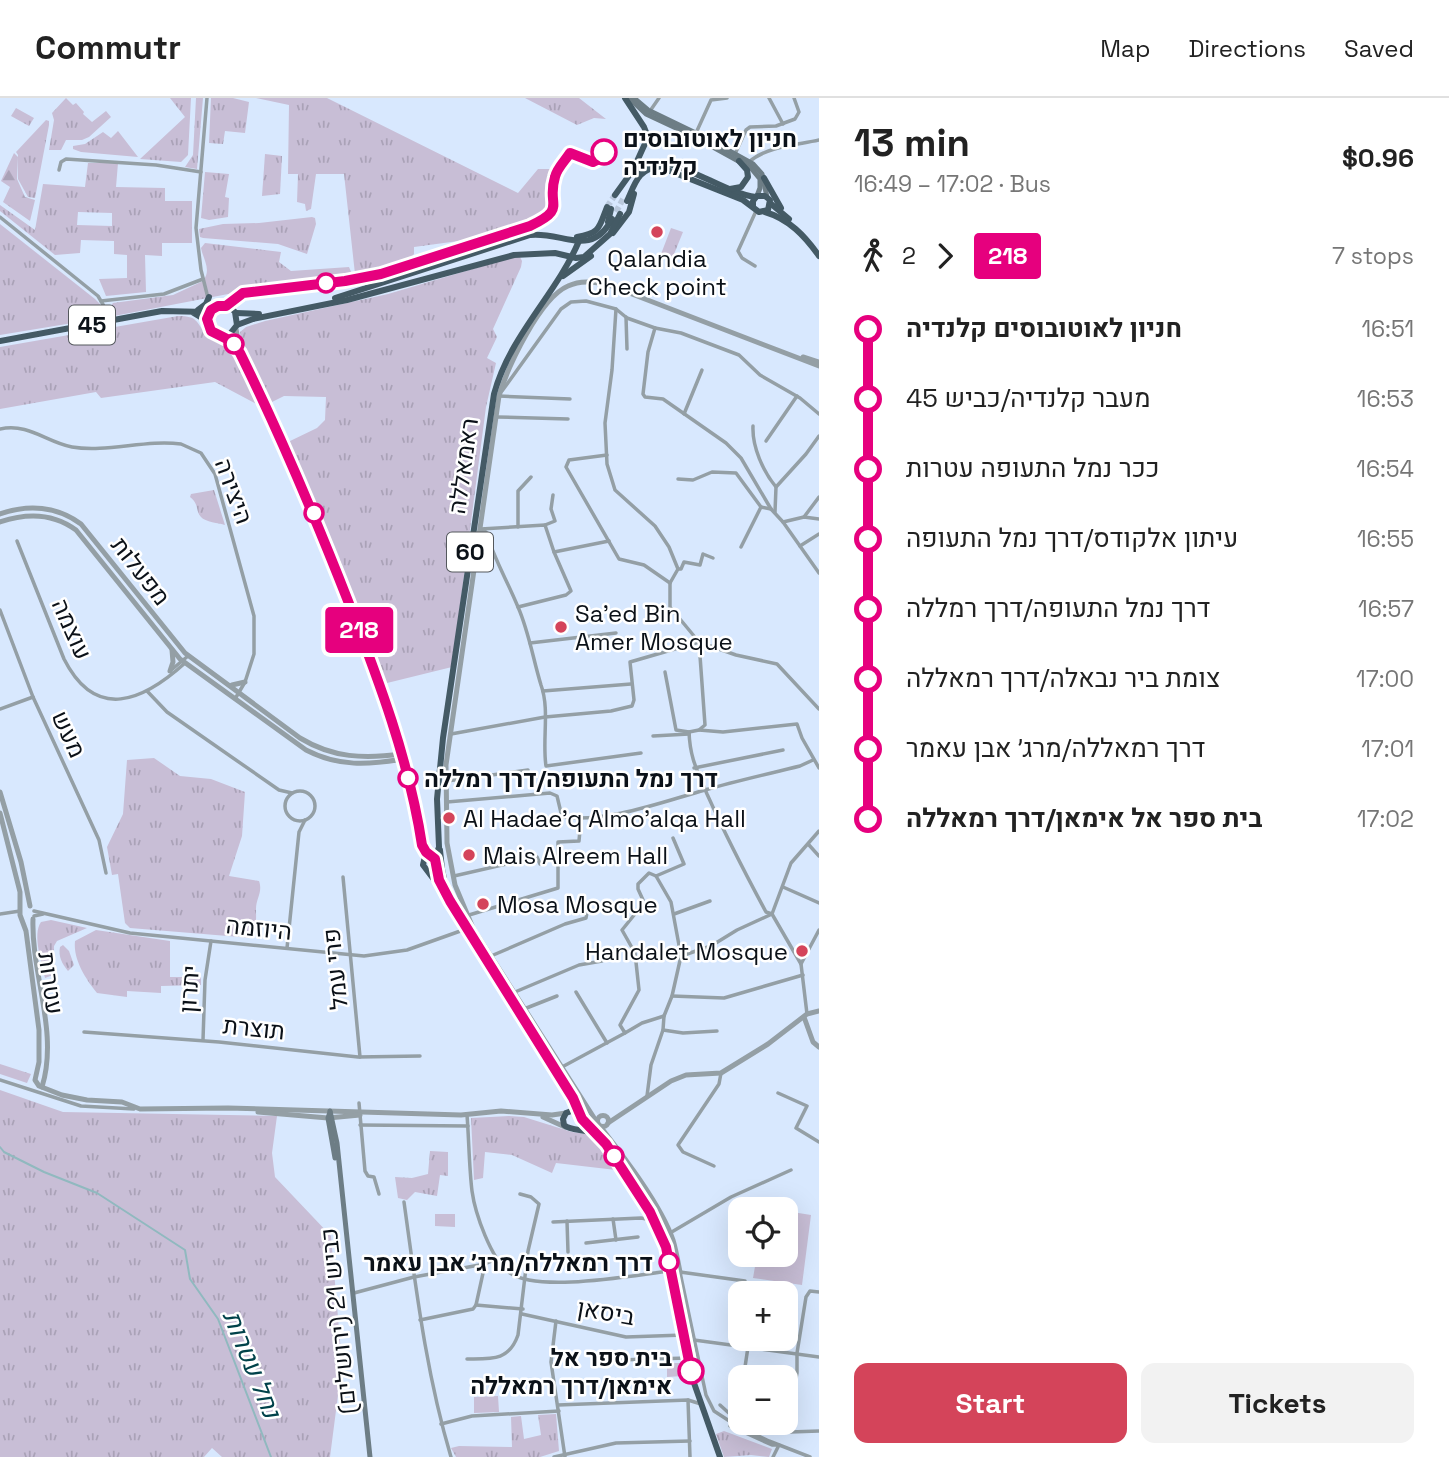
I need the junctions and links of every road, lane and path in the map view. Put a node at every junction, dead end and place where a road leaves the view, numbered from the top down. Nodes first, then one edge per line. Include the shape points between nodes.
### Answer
1 (207, 98) edge
2 (630, 98) edge
3 (659, 98) edge
4 (727, 98) edge
5 (769, 98) edge
6 (794, 98) edge
7 (650, 111) junction
8 (783, 124) junction
9 (696, 133) junction
10 (819, 140) edge
11 (737, 158) junction
12 (749, 162) junction
13 (660, 167) junction
14 (59, 170) dead end
15 (201, 173) junction
16 (764, 178) junction
17 (728, 189) junction
18 (757, 196) junction
19 (621, 198) junction
20 (769, 200) junction
21 (755, 209) junction
22 (616, 212) junction
23 (765, 212) junction
24 (0, 217) edge
25 (797, 225) junction
26 (566, 239) junction
27 (579, 241) junction
28 (555, 253) junction
29 (819, 253) edge
30 (573, 257) junction
31 (755, 266) dead end
32 (565, 270) junction
33 (203, 279) junction
34 (556, 282) junction
35 (206, 288) junction
36 (359, 294) junction
37 (209, 297) junction
38 (101, 301) junction
39 (218, 306) junction
40 (616, 309) junction
41 (211, 310) junction
42 (192, 312) junction
43 (236, 313) junction
44 (626, 317) junction
45 (207, 321) junction
46 (108, 322) junction
47 (237, 327) junction
48 (655, 328) junction
49 (221, 337) junction
50 (0, 341) edge
51 (627, 349) dead end
52 (240, 353) junction
53 (819, 364) edge
54 (702, 370) dead end
55 (499, 396) junction
56 (797, 396) junction
57 (570, 399) dead end
58 (684, 414) junction
59 (819, 414) edge
60 (495, 416) junction
61 (568, 419) dead end
62 (753, 426) dead end
63 (0, 429) edge
64 (819, 436) edge
65 (766, 441) dead end
66 (607, 455) junction
67 (531, 477) dead end
68 (678, 479) dead end
69 (776, 487) junction
70 (553, 495) dead end
71 (819, 497) edge
72 (761, 507) junction
73 (773, 512) junction
74 (0, 514) edge
75 (804, 517) junction
76 (819, 519) edge
77 (783, 522) junction
78 (0, 523) edge
79 (545, 525) junction
80 (518, 527) junction
81 (480, 529) junction
82 (819, 534) edge
83 (17, 541) dead end
84 (609, 541) junction
85 (800, 546) junction
86 (741, 547) dead end
87 (554, 552) junction
88 (713, 558) dead end
89 (678, 569) junction
90 (819, 573) edge
91 (670, 583) junction
92 (519, 607) junction
93 (0, 610) edge
94 (616, 633) dead end
95 (699, 642) junction
96 (530, 643) junction
97 (172, 650) junction
98 (190, 657) junction
99 (184, 662) junction
100 (170, 671) junction
101 (665, 672) dead end
102 (162, 681) junction
103 (246, 682) junction
104 (632, 684) junction
105 (229, 685) junction
106 (147, 691) junction
107 (543, 691) junction
108 (240, 693) junction
109 (33, 697) junction
110 (235, 699) junction
111 (0, 709) edge
112 (819, 709) edge
113 (545, 717) junction
114 (699, 730) junction
115 (689, 733) junction
116 (450, 734) junction
117 (653, 736) dead end
118 (783, 750) dead end
119 (641, 753) dead end
120 (403, 756) junction
121 (813, 760) junction
122 (694, 768) junction
123 (819, 768) edge
124 (528, 770) dead end
125 (445, 781) junction
126 (706, 789) junction
127 (279, 790) junction
128 (0, 792) edge
129 (292, 793) junction
130 (286, 801) junction
131 (445, 802) junction
132 (0, 813) edge
133 (581, 818) junction
134 (295, 820) junction
135 (305, 820) junction
136 (819, 831) edge
137 (299, 832) junction
138 (439, 838) junction
139 (673, 838) dead end
140 (809, 845) junction
141 (819, 856) edge
142 (430, 860) junction
143 (540, 864) dead end
144 (106, 873) dead end
145 (453, 876) junction
146 (656, 876) junction
147 (343, 877) dead end
148 (783, 887) junction
149 (450, 901) junction
150 (710, 901) dead end
151 (819, 903) edge
152 (588, 907) dead end
153 (33, 913) junction
154 (2, 914) edge
155 (21, 914) junction
156 (674, 914) junction
157 (772, 915) junction
158 (467, 916) junction
159 (467, 929) junction
160 (819, 930) edge
161 (211, 941) junction
162 (287, 948) junction
163 (351, 955) junction
164 (490, 956) junction
165 (681, 956) junction
166 (602, 961) dead end
167 (801, 964) junction
168 (804, 975) junction
169 (576, 992) dead end
170 (514, 993) junction
171 (557, 996) dead end
172 (672, 996) junction
173 (524, 1009) junction
174 (819, 1011) edge
175 (664, 1016) junction
176 (806, 1016) junction
177 (663, 1030) junction
178 (716, 1031) dead end
179 (84, 1032) dead end
180 (625, 1033) junction
181 (203, 1041) junction
182 (607, 1043) junction
183 (819, 1047) edge
184 (420, 1055) dead end
185 (360, 1057) junction
186 (562, 1067) junction
187 (721, 1073) junction
188 (0, 1080) edge
189 (42, 1087) junction
190 (569, 1091) junction
191 (778, 1093) dead end
192 (647, 1096) junction
193 (584, 1101) junction
194 (359, 1103) dead end
195 (631, 1107) junction
196 (228, 1108) junction
197 (140, 1109) junction
198 (526, 1112) junction
199 (567, 1112) junction
200 (360, 1114) junction
201 (467, 1115) junction
202 (331, 1116) junction
203 (581, 1116) junction
204 (604, 1116) junction
205 (343, 1117) junction
206 (314, 1118) junction
207 (608, 1123) junction
208 (599, 1124) junction
209 (360, 1125) junction
210 (468, 1126) junction
211 (567, 1128) junction
212 (576, 1129) junction
213 (333, 1132) junction
214 (602, 1139) junction
215 (819, 1142) edge
216 (613, 1143) junction
217 (714, 1166) dead end
218 (791, 1170) dead end
219 (379, 1194) dead end
220 (520, 1194) dead end
221 (404, 1202) dead end
222 (613, 1219) junction
223 (567, 1221) junction
224 (553, 1222) dead end
225 (656, 1222) junction
226 (670, 1233) junction
227 (638, 1237) dead end
228 (616, 1240) junction
229 (586, 1243) dead end
230 (568, 1252) dead end
231 (496, 1259) junction
232 (485, 1264) junction
233 (671, 1271) junction
234 (680, 1272) junction
235 (414, 1277) junction
236 (526, 1279) junction
237 (745, 1281) dead end
238 (819, 1292) edge
239 (354, 1293) junction
240 (476, 1305) junction
241 (522, 1311) junction
242 (420, 1320) junction
243 (556, 1321) junction
244 (684, 1335) junction
245 (694, 1340) junction
246 (728, 1344) edge
247 (781, 1351) edge
248 (797, 1353) junction
249 (819, 1357) edge
250 (688, 1358) junction
251 (467, 1359) dead end
252 (617, 1360) dead end
253 (797, 1365) edge
254 (688, 1400) junction
255 (701, 1404) junction
256 (558, 1405) junction
257 (720, 1405) dead end
258 (559, 1411) junction
259 (728, 1412) edge
260 (441, 1424) junction
261 (819, 1431) edge
262 (798, 1432) edge
263 (690, 1441) junction
264 (779, 1445) junction
265 (564, 1455) edge
266 (370, 1457) edge
267 (451, 1457) edge
268 (554, 1457) edge
269 (690, 1457) edge
270 (720, 1457) edge
271 (773, 1457) edge
272 (810, 1457) edge

1 - 15 street
2 - 7 main road
2 - 11 main road via 646,114
2 - 19 highway via 648,137
3 - 7 street
4 - 9 street via 711,100
5 - 8 street
6 - 8 street via 799,112
7 - 9 main road
8 - 11 street via 750,127
9 - 11 main road
10 - 12 street via 791,145
11 - 12 main road
11 - 17 highway via 747,170 746,182
11 - 18 main road via 759,176
12 - 16 main road
13 - 19 highway via 640,173
13 - 21 highway
13 - 22 highway, 60 via 641,179 629,212
14 - 15 street via 66,159
15 - 33 street via 196,228
16 - 20 main road
16 - 25 highway via 778,205
17 - 18 highway
17 - 19 highway via 663,162 643,165
18 - 20 highway
18 - 21 highway
20 - 23 highway
20 - 25 highway
21 - 23 highway
21 - 31 street via 738,251
22 - 26 highway via 590,235
22 - 27 highway, 60 via 604,234
22 - 30 highway, 60 via 610,234 591,253
22 - 34 highway, ראמאללה / 60 via 596,253
23 - 29 highway via 782,218
24 - 38 street
25 - 29 highway
26 - 27 highway
26 - 36 highway via 530,235
27 - 30 highway, 60
28 - 30 highway
28 - 32 highway via 562,257
28 - 36 highway via 498,259
30 - 32 highway, ראמאללה / 60
32 - 34 highway, ראמאללה / 60
33 - 35 street
33 - 38 street via 164,293
34 - 138 highway, ראמאללה / 60 via 510,351 492,404 441,750
35 - 37 street
35 - 39 street
36 - 43 highway via 261,313
36 - 47 highway via 253,319
37 - 41 street
37 - 42 highway via 205,306
38 - 46 street
39 - 41 highway, 45
39 - 43 highway via 228,306
40 - 44 street
40 - 55 street via 586,301 571,302 561,309
40 - 66 street via 605,422
41 - 42 highway, 45
41 - 45 highway
42 - 45 highway
42 - 46 highway, 45 via 162,311
43 - 47 highway
44 - 48 street
44 - 51 street
45 - 49 highway via 211,331
46 - 50 highway, 45
47 - 49 highway
47 - 52 street
48 - 56 street via 739,355 760,375
48 - 58 street via 643,394 663,399
49 - 52 street
52 - 120 street via 313,512 384,692
53 - 55 street via 606,284 580,282 550,301 518,347
54 - 58 street
55 - 57 street
55 - 60 street
56 - 59 street
56 - 65 street
58 - 73 street via 741,458
60 - 61 street
60 - 81 street
62 - 69 street via 757,449
63 - 103 street, היצירה via 26,429 72,447 173,443 201,453 219,486 254,616 254,654
64 - 69 street
66 - 84 street via 569,460 566,467
66 - 89 street via 615,490 655,526
67 - 80 street via 518,491
68 - 72 street via 736,473
69 - 73 street
70 - 79 street via 555,521
71 - 75 street
72 - 73 street
72 - 86 street
73 - 77 street
74 - 98 street, מפעלות via 41,508 81,524
75 - 76 street
75 - 77 street
77 - 85 street
78 - 97 street, מפעלות via 40,516 76,530
79 - 80 street
79 - 87 street
80 - 81 street
81 - 92 street via 486,532
81 - 116 street
82 - 85 street
83 - 106 street, עוצמה via 64,659 78,682 109,699 132,698
84 - 87 street
84 - 91 street via 619,559 644,565
85 - 90 street
87 - 92 street via 571,591
88 - 89 street via 703,554 700,565 684,562
89 - 91 street
91 - 95 street via 670,607
92 - 96 street
93 - 109 street, מעש
94 - 96 street
95 - 104 street via 630,662
95 - 112 street via 777,664
95 - 114 street via 705,726
96 - 107 street
97 - 99 street, מפעלות
97 - 100 street
98 - 99 street, עוצמה
98 - 105 street, מפעלות
99 - 100 street, עוצמה
99 - 102 street, עוצמה
99 - 110 street, מפעלות
100 - 102 street, עוצמה
101 - 115 street via 676,730
102 - 106 street, עוצמה
103 - 105 street
103 - 108 street, היצירה
104 - 107 street
104 - 113 street via 632,706
105 - 108 street, מפעלות
106 - 127 street via 167,712
107 - 113 street
108 - 110 street, היצירה
108 - 120 street, מפעלות via 300,738 327,752
109 - 111 street
109 - 144 street, מעש via 99,840
110 - 120 street, מפעלות via 318,756 352,765
113 - 116 street
113 - 119 street via 546,766
114 - 115 street
114 - 121 street via 797,724
115 - 117 street
115 - 122 street
116 - 125 street
118 - 122 street
120 - 142 street via 422,845
121 - 123 street
121 - 126 street
122 - 126 street
124 - 125 street
125 - 131 street
126 - 133 street
126 - 157 street via 723,831 766,912
127 - 129 street
127 - 130 street
128 - 153 street, עטרות
129 - 130 street
129 - 135 street via 303,791 314,799 315,811
130 - 134 street via 287,812
131 - 133 street via 550,793 556,796 562,817
131 - 145 street
132 - 155 street, עטרות
133 - 158 street via 579,841 558,842 558,888
134 - 135 street
134 - 137 street
135 - 137 street
136 - 140 street
137 - 162 street
138 - 142 highway, ראמאללה / 60
138 - 149 highway, 60
139 - 146 street via 684,864
140 - 141 street
140 - 148 street via 791,863
142 - 149 highway, 60
143 - 145 street via 537,857
145 - 158 street
146 - 156 street
146 - 180 street via 649,873 638,884 643,900 622,930 635,953 639,990 620,1025
147 - 163 street, פרי עמל
148 - 151 street
148 - 157 street
149 - 159 highway, 60
150 - 156 street
152 - 164 street via 586,918
153 - 155 street
153 - 155 street
153 - 161 street, היוזמה via 120,931
153 - 189 street, עטרות via 46,1029
154 - 155 street
155 - 189 street, עטרות via 39,1030 35,1080
156 - 165 street
157 - 165 street
157 - 167 street
158 - 164 street
159 - 163 street, היוזמה via 395,953
159 - 190 highway, 60
160 - 167 street
161 - 162 street, היוזמה
161 - 181 street, יתרון
162 - 163 street, היוזמה
163 - 185 street, פרי עמל
164 - 170 street
165 - 172 street
166 - 170 street via 579,965
167 - 168 street
168 - 172 street via 724,998
168 - 176 street
169 - 182 street
170 - 173 street
171 - 173 street
172 - 175 street
173 - 186 street
174 - 176 street
175 - 177 street
175 - 180 street
176 - 183 street via 813,1042
176 - 187 street
177 - 178 street
177 - 192 street
179 - 181 street, תוצרת
180 - 182 street
181 - 185 street, תוצרת
182 - 186 street
184 - 185 street, תוצרת
186 - 193 street
187 - 192 street via 686,1075
187 - 217 street via 719,1084 678,1145 683,1152
188 - 197 street via 81,1107
189 - 197 street
190 - 199 highway
190 - 203 highway, 60
191 - 215 street via 807,1107 796,1128
192 - 195 street
193 - 204 street
193 - 208 street
194 - 200 street
195 - 204 street
195 - 207 street
196 - 197 street
196 - 202 street
196 - 206 street
198 - 199 street
198 - 201 street
198 - 211 street
199 - 203 highway via 574,1110
199 - 211 highway via 563,1119
200 - 201 street
200 - 202 street
200 - 205 street
200 - 209 street
201 - 210 street
202 - 205 street
202 - 206 street
202 - 213 main road, כביש 21 (ירושלים)
203 - 212 highway
203 - 214 highway, 60
204 - 207 street
204 - 208 street
205 - 213 street
206 - 213 street
207 - 208 street
207 - 216 street
208 - 216 street
209 - 210 street
209 - 219 street via 365,1171 374,1177
210 - 231 street via 474,1200
211 - 212 highway
212 - 214 highway
213 - 239 main road, כביש 21 (ירושלים)
214 - 225 highway, 60
216 - 226 street
218 - 226 street via 731,1197
220 - 236 street via 539,1204
221 - 235 street
222 - 223 street
222 - 225 street
222 - 228 street
223 - 224 street
223 - 230 street
225 - 233 highway, 60
226 - 234 street
227 - 228 street
228 - 229 street
231 - 232 street
231 - 236 street via 511,1274
232 - 235 street
232 - 240 street
233 - 236 street via 585,1281
233 - 244 highway, 60
234 - 237 street
234 - 245 street
235 - 239 street
235 - 242 street
236 - 241 street
238 - 248 street via 810,1291 806,1297
239 - 266 main road, כביש 21 (ירושלים)
240 - 241 street, ביסאן
240 - 242 street via 473,1310
241 - 243 street, ביסאן
241 - 251 street via 509,1352
242 - 260 street
243 - 244 street, ביסאן via 626,1336
243 - 256 street via 551,1362
244 - 250 highway, 60
245 - 246 street
245 - 264 street via 708,1401 719,1415
247 - 248 street
248 - 249 street
248 - 253 street
250 - 252 street
250 - 255 highway, 60
254 - 255 street
254 - 256 street
254 - 263 street
255 - 270 highway, 60
256 - 258 street
257 - 259 street
258 - 260 street via 472,1416
258 - 265 street
260 - 267 street
261 - 262 street
263 - 265 street via 625,1442
263 - 269 street
264 - 271 street
264 - 272 street
265 - 268 street

